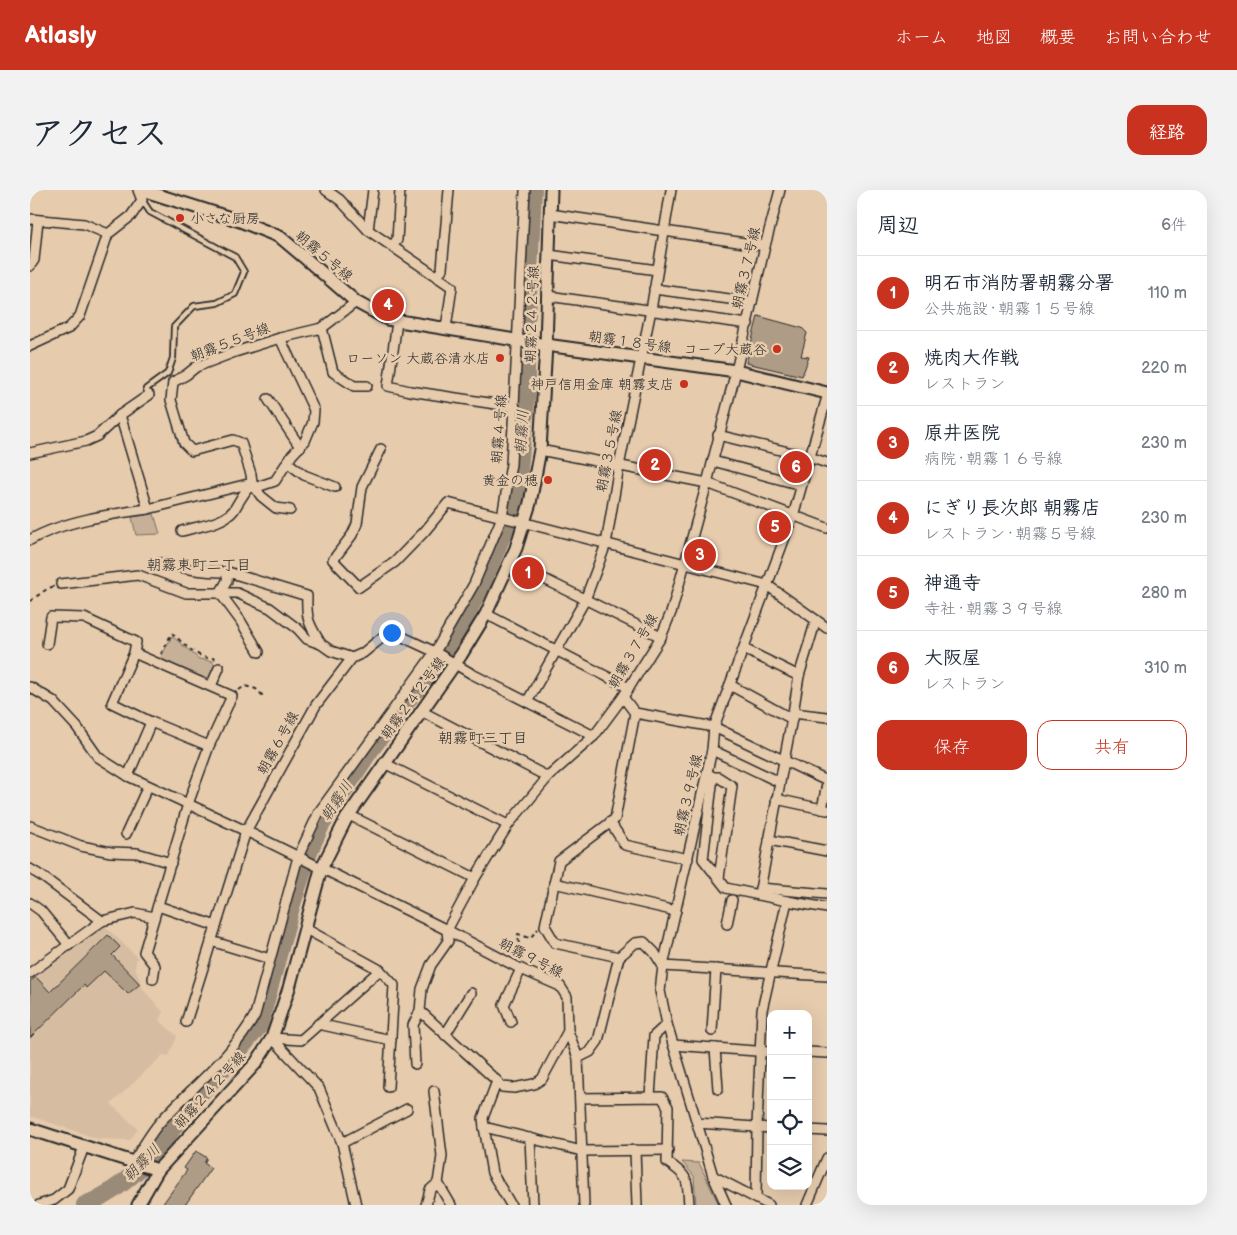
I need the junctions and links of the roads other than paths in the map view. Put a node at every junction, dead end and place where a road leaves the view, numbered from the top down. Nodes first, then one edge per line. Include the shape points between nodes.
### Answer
1 (138, 190) edge
2 (326, 190) edge
3 (344, 190) edge
4 (373, 190) edge
5 (400, 190) edge
6 (449, 190) edge
7 (524, 190) edge
8 (551, 190) edge
9 (672, 190) edge
10 (780, 190) edge
11 (142, 195) edge
12 (340, 200) junction
13 (550, 214) junction
14 (34, 219) edge
15 (368, 230) junction
16 (665, 230) junction
17 (108, 234) junction
18 (392, 246) junction
19 (765, 246) junction
20 (549, 255) junction
21 (30, 266) edge
22 (657, 270) junction
23 (437, 277) junction
24 (654, 289) junction
25 (548, 296) junction
26 (356, 302) junction
27 (752, 302) junction
28 (651, 310) junction
29 (397, 322) junction
30 (748, 324) junction
31 (322, 328) junction
32 (446, 328) junction
33 (280, 338) junction
34 (518, 341) junction
35 (546, 345) junction
36 (30, 346) edge
37 (642, 358) junction
38 (736, 371) junction
39 (367, 386) dead end
40 (827, 393) edge
41 (149, 395) joint
42 (827, 397) edge
43 (268, 399) dead end
44 (515, 408) junction
45 (120, 415) junction
46 (718, 435) junction
47 (300, 447) junction
48 (381, 449) dead end
49 (540, 450) junction
50 (30, 454) edge
51 (809, 457) junction
52 (713, 461) junction
53 (287, 462) junction
54 (827, 464) edge
55 (619, 466) junction
56 (707, 483) junction
57 (253, 485) junction
58 (801, 486) junction
59 (335, 487) dead end
60 (148, 510) junction
61 (290, 510) dead end
62 (793, 516) junction
63 (512, 520) junction
64 (827, 528) edge
65 (182, 531) dead end
66 (30, 540) edge
67 (606, 544) junction
68 (510, 562) junction
69 (160, 563) dead end
70 (685, 563) junction
71 (228, 572) junction
72 (61, 584) road end
73 (767, 585) junction
74 (220, 593) junction
75 (585, 600) junction
76 (486, 614) junction
77 (816, 620) junction
78 (827, 628) edge
79 (661, 637) junction
80 (46, 644) dead end
81 (321, 644) junction
82 (744, 649) junction
83 (556, 651) junction
84 (259, 652) dead end
85 (134, 653) junction
86 (436, 653) junction
87 (352, 658) junction
88 (451, 662) junction
89 (219, 668) road end
90 (798, 676) junction
91 (730, 685) junction
92 (210, 686) junction
93 (30, 687) edge
94 (629, 688) junction
95 (623, 698) junction
96 (527, 702) junction
97 (421, 711) junction
98 (635, 713) junction
99 (793, 716) junction
100 (827, 717) edge
101 (151, 722) junction
102 (714, 728) junction
103 (594, 736) junction
104 (209, 746) junction
105 (712, 750) junction
106 (783, 760) junction
107 (384, 763) junction
108 (710, 775) junction
109 (128, 776) junction
110 (548, 778) junction
111 (779, 782) junction
112 (827, 782) edge
113 (148, 786) junction
114 (776, 799) junction
115 (188, 804) junction
116 (824, 810) edge
117 (349, 815) junction
118 (610, 822) junction
119 (508, 825) junction
120 (30, 826) edge
121 (246, 831) junction
122 (126, 834) dead end
123 (769, 840) junction
124 (827, 851) edge
125 (299, 858) junction
126 (688, 859) junction
127 (170, 863) junction
128 (316, 867) junction
129 (30, 869) edge
130 (475, 878) junction
131 (719, 878) junction
132 (554, 883) junction
133 (760, 892) junction
134 (827, 894) edge
135 (732, 900) dead end
136 (787, 901) junction
137 (30, 903) edge
138 (158, 906) junction
139 (827, 908) edge
140 (676, 911) junction
141 (154, 917) junction
142 (102, 921) junction
143 (727, 924) dead end
144 (216, 926) junction
145 (306, 929) junction
146 (447, 930) junction
147 (211, 941) junction
148 (68, 945) junction
149 (620, 957) junction
150 (270, 959) junction
151 (664, 966) junction
152 (520, 969) junction
153 (716, 969) junction
154 (380, 970) junction
155 (30, 973) edge
156 (770, 973) junction
157 (827, 976) edge
158 (153, 979) dead end
159 (471, 993) dead end
160 (420, 1011) junction
161 (186, 1022) dead end
162 (511, 1022) dead end
163 (318, 1024) junction
164 (667, 1024) junction
165 (568, 1031) junction
166 (712, 1031) dead end
167 (445, 1035) junction
168 (272, 1038) junction
169 (390, 1040) junction
170 (673, 1045) junction
171 (715, 1048) junction
172 (760, 1051) junction
173 (767, 1052) edge
174 (812, 1052) edge
175 (827, 1053) edge
176 (578, 1058) junction
177 (415, 1064) dead end
178 (497, 1081) junction
179 (388, 1087) dead end
180 (718, 1089) dead end
181 (434, 1091) dead end
182 (650, 1097) junction
183 (580, 1098) junction
184 (407, 1109) dead end
185 (697, 1123) junction
186 (484, 1127) junction
187 (757, 1127) junction
188 (767, 1128) edge
189 (30, 1129) edge
190 (812, 1130) edge
191 (827, 1131) edge
192 (530, 1138) junction
193 (342, 1143) junction
194 (84, 1147) junction
195 (635, 1150) junction
196 (668, 1150) junction
197 (582, 1152) junction
198 (135, 1163) junction
199 (826, 1163) edge
200 (158, 1170) junction
201 (713, 1176) junction
202 (438, 1183) junction
203 (756, 1199) junction
204 (39, 1205) edge
205 (138, 1205) edge
206 (356, 1205) edge
207 (426, 1205) edge
208 (451, 1205) edge
209 (511, 1205) edge
210 (533, 1205) edge
211 (584, 1205) edge
212 (637, 1205) edge
213 (689, 1205) edge
214 (726, 1205) edge
215 (769, 1205) edge
216 (807, 1205) edge

1 - 11 street
2 - 12 street
3 - 12 street
4 - 15 street
5 - 18 street via 397,240
6 - 23 street via 442,269
7 - 34 street, 朝霧４号線
8 - 13 street, 朝霧２４２号線
9 - 16 street, 朝霧３５号線
10 - 19 street, 朝霧３７号線
11 - 17 street via 131,216
11 - 26 street, 朝霧５号線 via 240,221 280,237
11 - 41 lane via 150,212 235,257 244,272 235,294 217,303 194,306 174,327 168,373 146,389
12 - 15 street
13 - 16 street
13 - 20 street, 朝霧２４２号線
14 - 17 street via 84,224
14 - 21 street via 34,260
15 - 18 street
16 - 19 street
16 - 22 street, 朝霧３５号線
17 - 36 street via 80,316 70,328
18 - 23 street
19 - 27 street, 朝霧３７号線
20 - 22 street
20 - 25 street, 朝霧２４２号線
22 - 24 street, 朝霧３５号線
23 - 32 street via 452,287
24 - 27 street
24 - 28 street, 朝霧３５号線
25 - 28 street
25 - 35 street, 朝霧２４２号線
26 - 29 street, 朝霧５号線
26 - 31 street, 朝霧５５号線
27 - 30 street, 朝霧３７号線
28 - 30 street
28 - 37 street, 朝霧３５号線
29 - 32 street, 朝霧５号線
29 - 44 street via 388,386
30 - 38 street, 朝霧３７号線
31 - 33 street, 朝霧５５号線
31 - 39 street via 333,372 354,386
32 - 34 street, 朝霧５号線
33 - 47 street via 314,410 313,422
33 - 57 street, 朝霧５５号線 via 196,367 172,382 171,400 184,443 192,451 233,440 241,443
34 - 35 street, 朝霧５号線
34 - 44 street, 朝霧４号線
35 - 37 street, 朝霧１８号線
35 - 49 street, 朝霧２４２号線
37 - 38 street, 朝霧１８号線
37 - 55 street, 朝霧３５号線
38 - 40 street, 朝霧１８号線
38 - 46 street, 朝霧３７号線
41 - 45 street
42 - 51 street, 朝霧３９号線
43 - 47 street
44 - 63 street, 朝霧４号線
45 - 50 street via 86,442
45 - 60 street
46 - 51 street
46 - 52 street, 朝霧３７号線
47 - 53 street
48 - 63 street via 362,488 357,524 333,560 359,587 395,562 448,503
49 - 55 street
49 - 63 street, 朝霧２４２号線
51 - 54 street
51 - 58 street, 朝霧３９号線
52 - 56 street, 朝霧３７号線
52 - 58 street
53 - 57 street via 275,481
53 - 59 street via 304,476
55 - 56 street
55 - 67 street, 朝霧３５号線
56 - 62 street
56 - 70 street, 朝霧３７号線
57 - 60 street
57 - 61 street via 276,508
57 - 65 street via 242,494 233,511 222,519
58 - 62 street, 朝霧３９号線
60 - 66 street via 102,516 40,534
62 - 64 street
62 - 73 street, 朝霧３９号線
63 - 67 street
63 - 68 street, 朝霧２４２号線
63 - 86 street, 朝霧４号線
67 - 70 street
67 - 75 street, 朝霧３５号線
68 - 75 street
68 - 76 street, 朝霧２４２号線
69 - 71 street via 193,571
70 - 73 street
70 - 79 street, 朝霧３７号線
71 - 74 street via 227,582
71 - 81 street via 307,596 306,614
72 - 74 street via 138,575 186,592
73 - 77 street
73 - 82 street, 朝霧３９号線
74 - 81 street via 237,594 270,608 307,639
74 - 84 street
75 - 79 street
75 - 83 street, 朝霧３５号線
76 - 83 street
76 - 88 street, 朝霧２４２号線
77 - 78 street
77 - 90 street
79 - 94 street, 朝霧３７号線
80 - 85 street via 51,616 84,618 136,642
81 - 87 street via 331,652
82 - 90 street
82 - 91 street, 朝霧３９号線
83 - 94 street
83 - 96 street, 朝霧３５号線
85 - 92 street
85 - 101 street via 112,703
86 - 87 street, 朝霧６号線 via 390,631
86 - 88 street
86 - 125 street, 朝霧４号線 via 319,812
87 - 121 street, 朝霧６号線 via 316,705
88 - 96 street
88 - 97 street, 朝霧２４２号線
89 - 92 street
90 - 99 street
91 - 99 street
91 - 102 street, 朝霧３９号線
92 - 104 street via 232,696
93 - 109 street, 朝霧９号線 via 53,701 77,727 98,758
94 - 95 street, 朝霧３７号線
95 - 98 street
95 - 103 street, 朝霧３７号線
96 - 103 street
97 - 107 street, 朝霧２４２号線
97 - 110 street
98 - 102 street
98 - 118 street via 615,819
99 - 100 street
99 - 106 street
101 - 104 street
101 - 109 street
102 - 105 street, 朝霧３９号線
102 - 106 street
103 - 110 street, 朝霧３７号線
104 - 115 street
105 - 108 street, 朝霧３９号線
105 - 111 street
106 - 111 street
106 - 112 street
107 - 117 street, 朝霧２４２号線
107 - 119 street
108 - 126 street, 朝霧３９号線
108 - 131 street via 703,859
108 - 131 street via 732,786
109 - 113 street, 朝霧９号線
110 - 119 street, 朝霧３７号線
111 - 114 street
112 - 116 street
113 - 115 street, 朝霧９号線
113 - 122 street
114 - 116 street
114 - 123 street
115 - 121 street, 朝霧９号線
115 - 127 street
117 - 128 street, 朝霧２４２号線
117 - 130 street
118 - 126 street via 625,846
118 - 132 street via 558,861
119 - 130 street, 朝霧３７号線
120 - 127 street via 81,846 137,853
121 - 125 street, 朝霧９号線
121 - 144 street, 朝霧６号線
123 - 124 street
123 - 133 street
125 - 128 street, 朝霧９号線
125 - 150 street, 朝霧４号線
126 - 140 street, 朝霧３９号線
127 - 138 street
128 - 145 street, 朝霧２４２号線
128 - 146 street, 朝霧９号線
129 - 142 street
130 - 146 street, 朝霧３７号線
131 - 133 street via 726,888
132 - 140 street
132 - 149 street via 545,926 555,943
133 - 134 street
133 - 136 street
135 - 143 street
136 - 139 street
136 - 156 street
137 - 148 street via 41,911
138 - 141 street
138 - 144 street
140 - 151 street, 朝霧３９号線
141 - 142 street via 135,913
141 - 158 street via 144,952 155,966
142 - 148 street
144 - 147 street, 朝霧６号線
145 - 154 street
145 - 168 street, 朝霧２４２号線
146 - 152 street, 朝霧９号線
146 - 160 street, 朝霧３７号線 via 448,941 431,965 422,990
147 - 150 street
147 - 161 street, 朝霧６号線
148 - 155 street
149 - 151 street via 635,943 644,942
149 - 176 street via 598,1041 590,1052
150 - 198 street, 朝霧４号線 via 249,1027 218,1064 160,1122
151 - 153 street
151 - 164 street, 朝霧３９号線 via 660,991
152 - 162 street via 504,1005
152 - 165 street, 朝霧９号線 via 560,986 567,997
153 - 156 street
153 - 166 street
154 - 163 street
154 - 169 street via 394,986
156 - 157 street
156 - 172 street via 762,1010
159 - 167 street
160 - 167 street
160 - 177 street, 朝霧３７号線 via 413,1025
163 - 168 street via 301,1040
163 - 169 street
164 - 170 street, 朝霧３９号線
164 - 182 street via 654,1036
165 - 176 street, 朝霧９号線
165 - 178 street via 542,1079 514,1088 502,1086
167 - 178 street
168 - 193 street via 319,1088
168 - 200 street, 朝霧２４２号線 via 256,1063
169 - 179 street
170 - 171 street
170 - 185 street, 朝霧３９号線
171 - 172 street
171 - 180 street
172 - 173 street
172 - 187 street
174 - 175 street
176 - 183 street, 朝霧９号線
178 - 186 street via 483,1118
181 - 202 street via 442,1156
182 - 183 street
182 - 196 street via 662,1097 668,1107
183 - 197 street, 朝霧９号線
184 - 193 street
185 - 187 street
185 - 201 street, 朝霧３９号線
186 - 192 street
186 - 209 street via 492,1172
187 - 188 street
187 - 203 street
189 - 194 street
190 - 191 street
192 - 197 street
192 - 210 street
193 - 206 street
194 - 198 street
194 - 204 street via 68,1189 54,1200
195 - 196 street
195 - 197 street
195 - 212 street
196 - 213 street via 667,1162 687,1179
197 - 211 street, 朝霧９号線
198 - 200 street
199 - 216 street
200 - 205 street, 朝霧２４２号線
201 - 203 street
201 - 214 street, 朝霧３９号線
202 - 207 street via 430,1190
202 - 208 street
203 - 215 street

